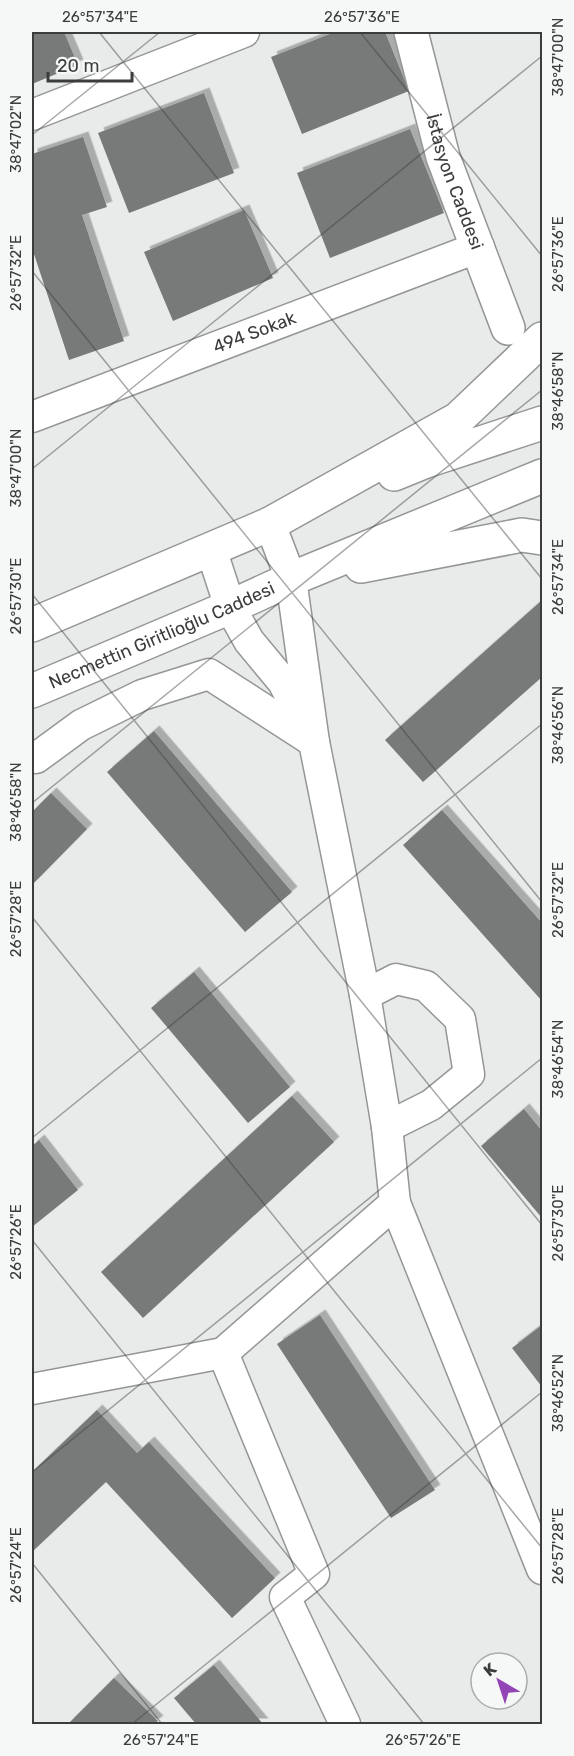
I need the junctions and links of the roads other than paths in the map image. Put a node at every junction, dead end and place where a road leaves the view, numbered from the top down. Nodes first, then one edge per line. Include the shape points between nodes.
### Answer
1 (244, 32) edge
2 (411, 32) edge
3 (32, 115) edge
4 (478, 247) junction
5 (508, 328) dead end
6 (543, 339) edge
7 (32, 417) edge
8 (543, 423) edge
9 (543, 476) edge
10 (270, 524) junction
11 (543, 538) edge
12 (211, 549) junction
13 (291, 579) junction
14 (230, 607) junction
15 (32, 625) edge
16 (32, 691) edge
17 (314, 742) junction
18 (33, 753) edge
19 (365, 995) junction
20 (387, 1126) junction
21 (395, 1203) junction
22 (223, 1353) junction
23 (32, 1389) edge
24 (543, 1569) edge
25 (345, 1725) edge

1 - 3 street
2 - 4 main road, İstasyon Caddesi via 443,157
4 - 5 main road, İstasyon Caddesi
4 - 7 street, 494 Sokak
6 - 10 main road via 458,419
8 - 10 main road via 426,461
9 - 13 main road
10 - 12 main road
10 - 13 street
11 - 13 main road via 522,535
12 - 14 street
12 - 15 main road
13 - 14 main road, Necmettin Giritlioğlu Caddesi
13 - 17 street
14 - 16 main road, Necmettin Giritlioğlu Caddesi
14 - 17 street via 249,641 283,682
17 - 18 street via 209,674 142,695
17 - 19 street
19 - 20 street
19 - 20 street via 396,979 426,986 460,1019 469,1074 431,1104
20 - 21 street
21 - 22 street
21 - 24 street
22 - 23 street
22 - 25 street via 314,1574 285,1597

